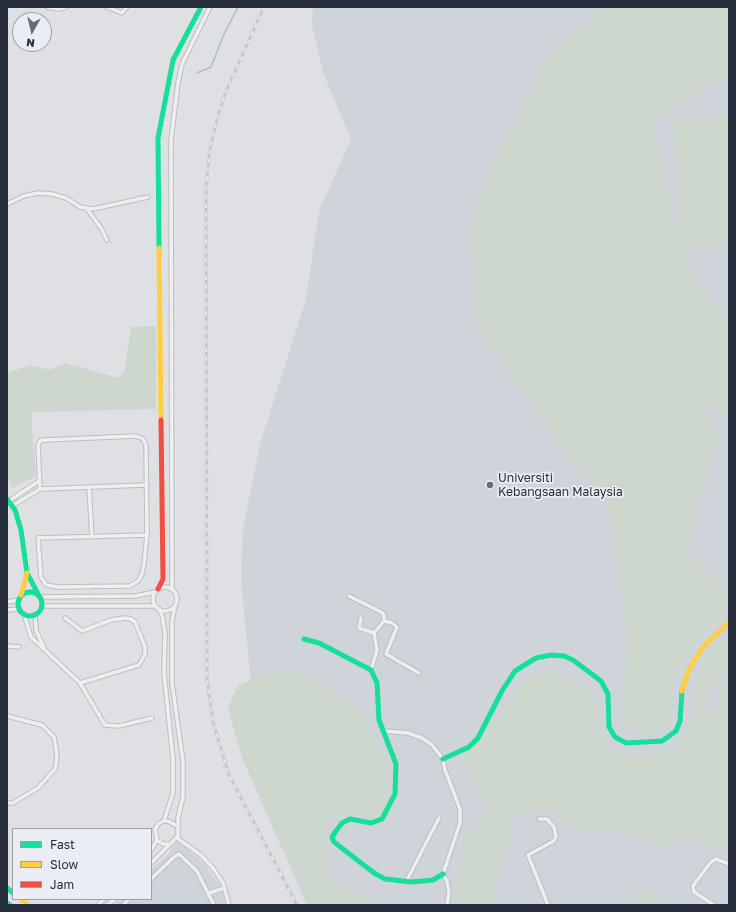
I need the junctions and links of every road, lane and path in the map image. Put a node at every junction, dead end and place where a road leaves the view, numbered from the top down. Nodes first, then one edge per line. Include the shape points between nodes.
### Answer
1 (47, 7) edge
2 (66, 7) edge
3 (107, 7) edge
4 (127, 7) edge
5 (201, 7) edge
6 (210, 7) edge
7 (148, 197) dead end
8 (7, 204) edge
9 (87, 209) junction
10 (107, 240) dead end
11 (39, 481) junction
12 (146, 485) junction
13 (89, 488) junction
14 (40, 489) junction
15 (8, 500) edge
16 (12, 506) junction
17 (147, 535) junction
18 (92, 536) junction
19 (27, 573) junction
20 (172, 589) junction
21 (157, 590) junction
22 (39, 596) junction
23 (350, 596) dead end
24 (20, 598) junction
25 (7, 602) edge
26 (42, 606) junction
27 (174, 606) junction
28 (156, 607) junction
29 (20, 609) junction
30 (7, 610) edge
31 (24, 614) junction
32 (35, 614) junction
33 (65, 618) dead end
34 (361, 618) dead end
35 (384, 621) junction
36 (729, 622) edge
37 (374, 633) junction
38 (304, 639) dead end
39 (7, 646) edge
40 (19, 647) dead end
41 (44, 649) junction
42 (371, 670) junction
43 (419, 673) dead end
44 (80, 683) junction
45 (8, 716) edge
46 (152, 718) dead end
47 (7, 721) edge
48 (383, 731) junction
49 (443, 759) junction
50 (7, 803) edge
51 (439, 818) dead end
52 (539, 819) dead end
53 (164, 821) junction
54 (177, 826) junction
55 (177, 838) junction
56 (157, 840) junction
57 (168, 844) junction
58 (152, 848) edge
59 (152, 862) edge
60 (729, 864) edge
61 (443, 874) junction
62 (152, 878) edge
63 (406, 882) junction
64 (224, 888) junction
65 (209, 893) junction
66 (7, 903) edge
67 (10, 905) edge
68 (214, 905) edge
69 (229, 905) edge
70 (447, 905) edge
71 (548, 905) edge
72 (714, 905) edge

1 - 2 street
3 - 4 street via 122,13
5 - 21 street via 173,60 158,138 163,579
6 - 20 street via 182,64 171,140
7 - 9 street
8 - 9 street via 38,193 66,198
9 - 10 street
11 - 12 street via 40,441 136,436 143,439 146,446
11 - 14 street
11 - 15 street
12 - 13 street
12 - 17 street
13 - 14 street
13 - 18 street
14 - 16 street
15 - 16 street
16 - 19 street via 21,530
17 - 18 street
17 - 18 street via 142,574 138,581 130,586 46,585 41,577 38,538
19 - 22 street
19 - 24 street
20 - 21 street via 162,587
20 - 27 street via 177,599
21 - 22 street via 135,596
21 - 28 street via 153,599
22 - 24 street via 29,592
22 - 26 street
23 - 35 street via 383,613
24 - 25 street
24 - 29 street
26 - 28 street
26 - 32 street
27 - 28 street via 167,610
27 - 54 street via 172,683 183,761 183,797
28 - 53 street via 162,615 164,626 164,674 173,759 173,793
29 - 30 street
29 - 31 street
31 - 32 street
31 - 41 street via 31,637
32 - 41 street via 36,630
33 - 44 street via 82,631 112,620 131,619 138,628 145,648 142,662 132,668
34 - 37 street via 359,628
35 - 37 street
35 - 43 street via 397,627 386,654
36 - 49 street via 703,646 689,669 682,693 680,721 676,731 662,741 626,742 616,737 610,727 608,694 601,681 573,660 551,655 536,658 516,671 502,691 478,738 469,747
37 - 42 street via 377,650
38 - 42 street via 319,643
39 - 40 street
41 - 44 street
42 - 48 street via 377,683 379,720
44 - 46 street via 106,725 119,726
45 - 47 street
45 - 50 street via 42,725 54,737 57,756 55,770 38,788 13,803
48 - 49 street via 408,733 422,738 436,748
48 - 63 street via 396,764 397,785 392,804 377,822 350,819 346,821 336,831 333,840 379,876 392,881
49 - 61 street via 460,809 460,823
51 - 63 street
52 - 71 street via 547,819 554,827 556,836 554,841 528,855
53 - 54 street
53 - 56 street via 155,829
54 - 55 street
55 - 57 street
55 - 64 street via 213,868
56 - 57 street
56 - 58 street
57 - 59 street
60 - 72 street via 716,859 693,886 694,892
61 - 63 street via 433,880
61 - 70 street via 449,893
62 - 65 street via 179,854 197,871
64 - 65 street
64 - 69 street
65 - 68 street
66 - 67 street

